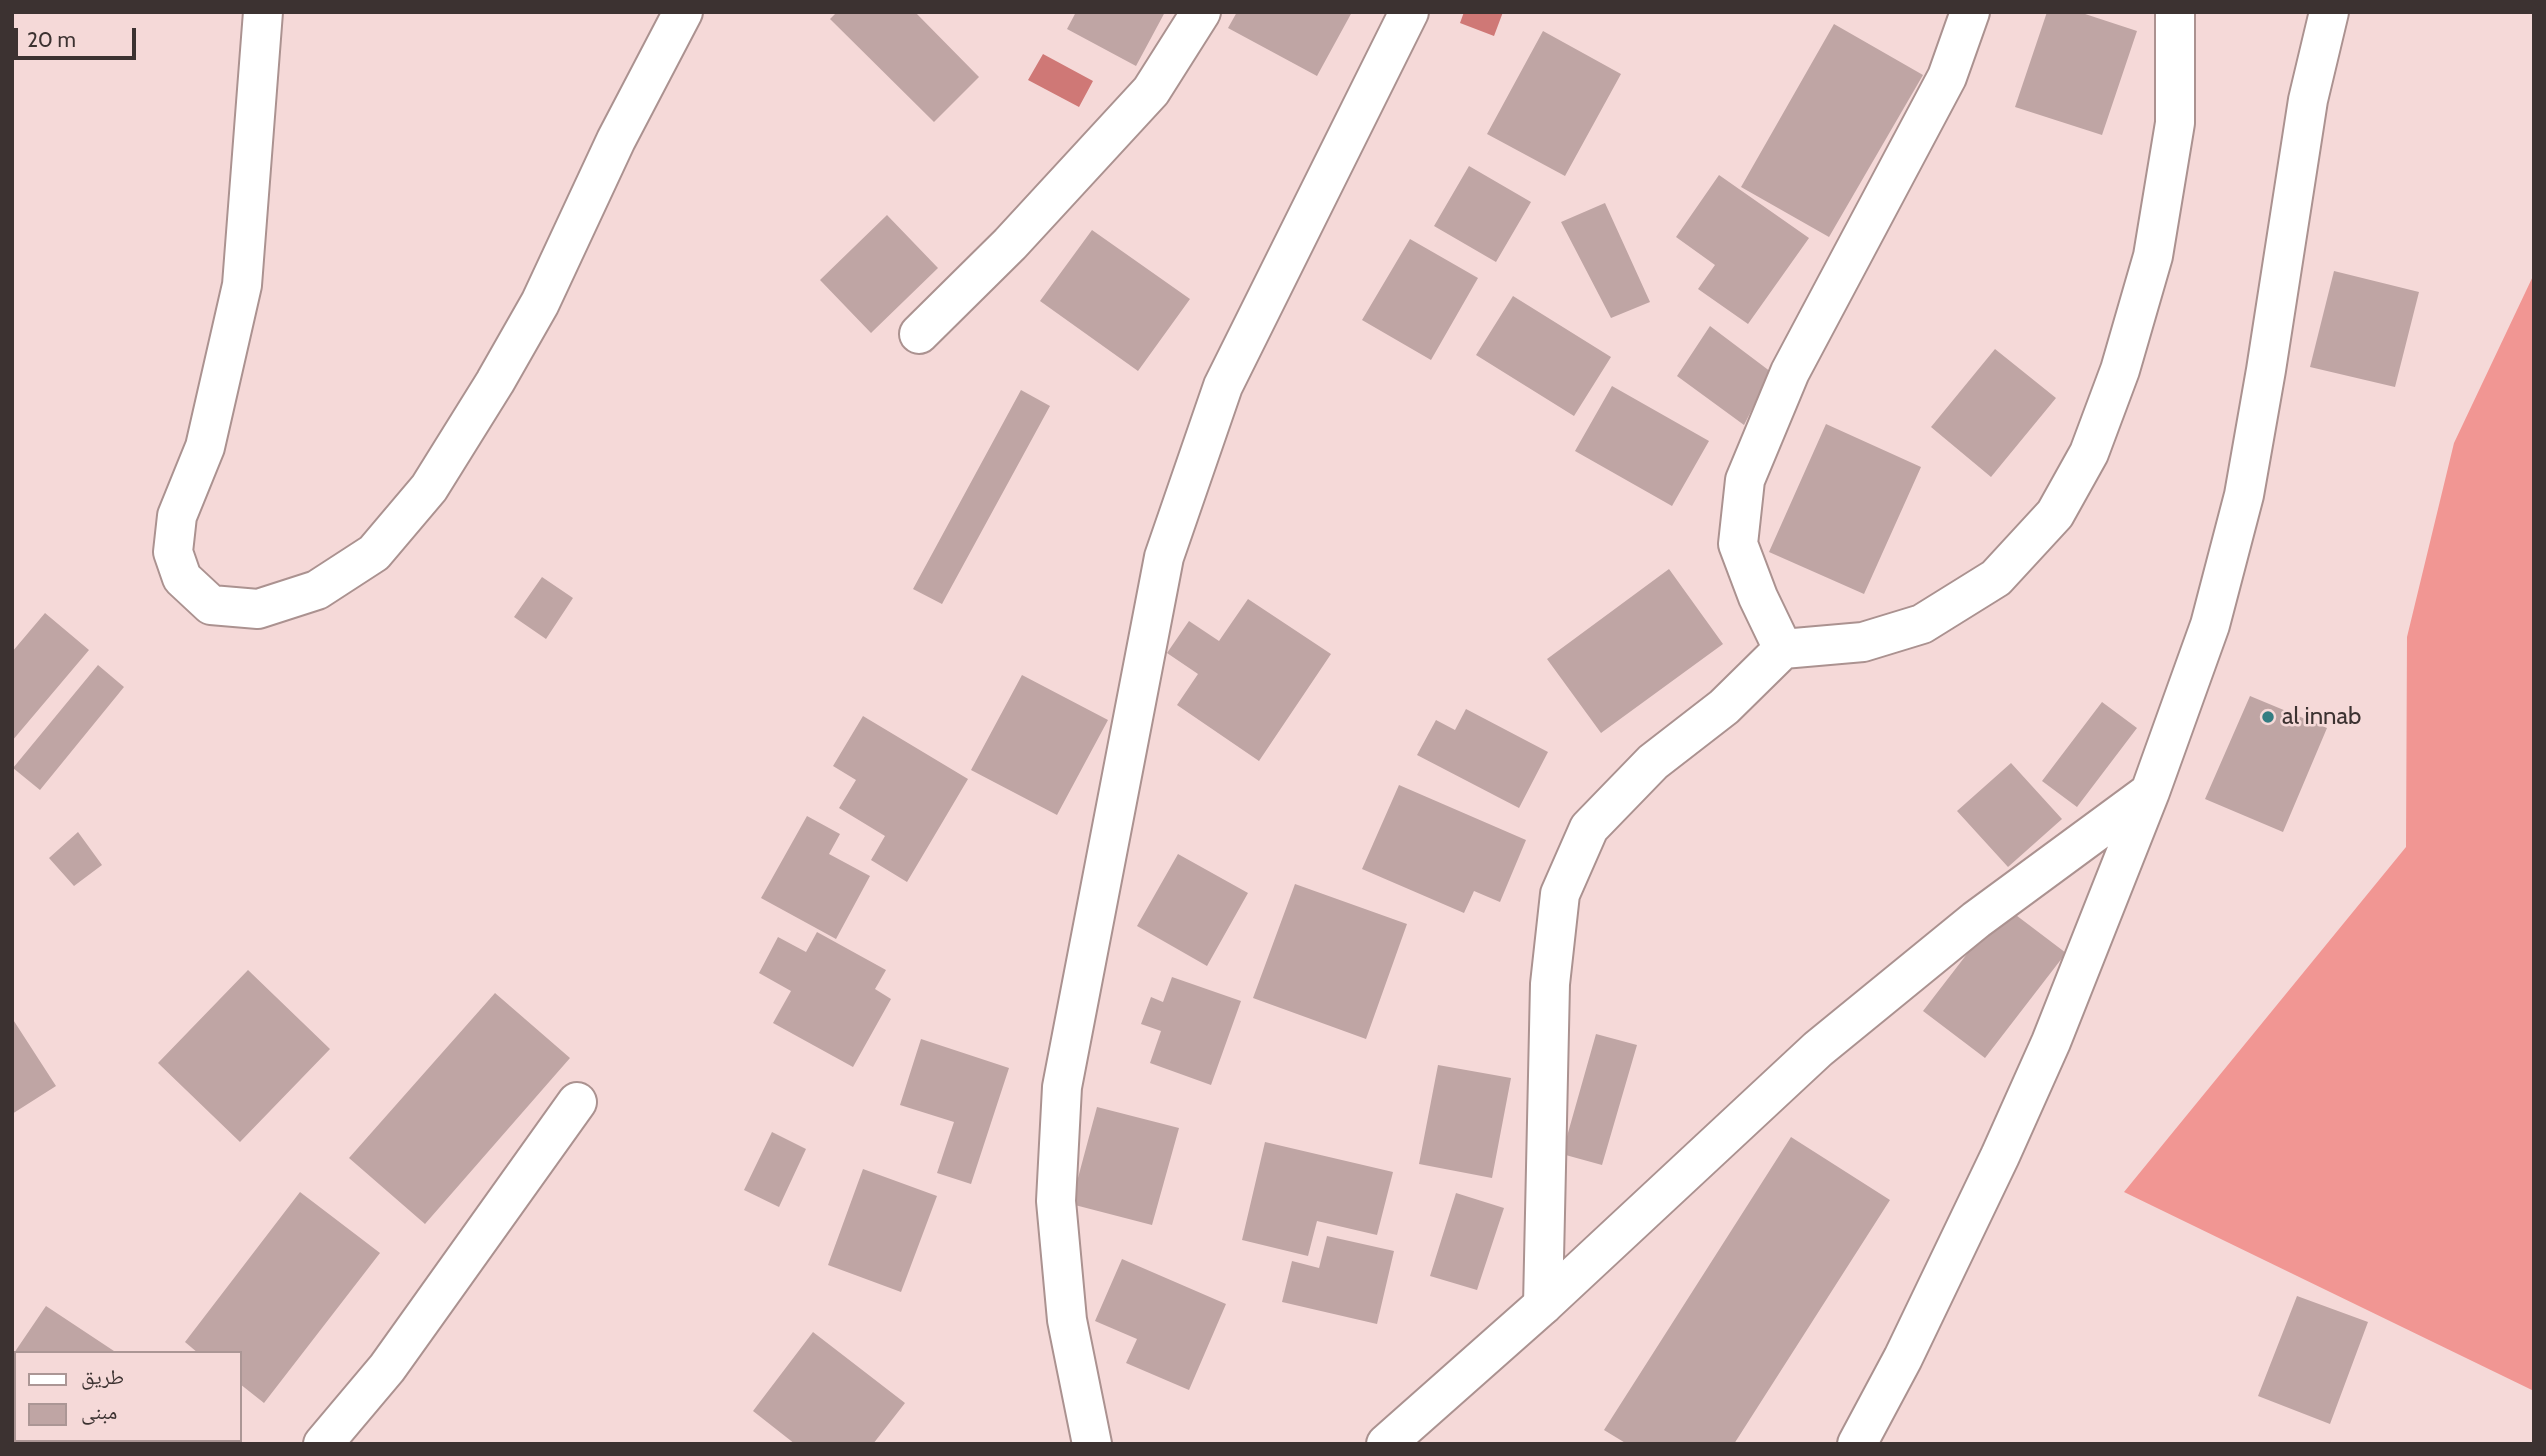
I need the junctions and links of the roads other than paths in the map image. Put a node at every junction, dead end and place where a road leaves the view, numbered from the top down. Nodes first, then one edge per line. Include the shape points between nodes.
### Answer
1 (263, 12) edge
2 (683, 12) edge
3 (1201, 12) edge
4 (1409, 12) edge
5 (1970, 12) edge
6 (2175, 12) edge
7 (2329, 12) edge
8 (919, 334) dead end
9 (1783, 649) junction
10 (2150, 793) junction
11 (577, 1102) dead end
12 (1543, 1305) junction
13 (323, 1444) edge
14 (1092, 1444) edge
15 (1386, 1444) edge
16 (1857, 1444) edge

1 - 2 street via 242,285 205,447 177,516 173,552 181,578 211,605 258,609 317,590 374,553 429,488 540,303 616,140
3 - 8 street via 1152,92
4 - 14 street via 1223,386 1164,557 1062,1087 1056,1201 1067,1320
5 - 9 street via 1947,77 1790,372 1745,480 1738,544
6 - 9 street via 2175,123 2153,256 2120,370 2089,453 2055,514 1996,578 1922,624 1863,642
7 - 10 street via 2308,100 2244,495 2210,625
9 - 12 street via 1724,707 1653,762 1589,828 1560,894 1550,984
10 - 12 street via 1976,920 1818,1049
10 - 16 street via 2051,1042 1903,1359
11 - 13 street via 387,1368
12 - 15 street

